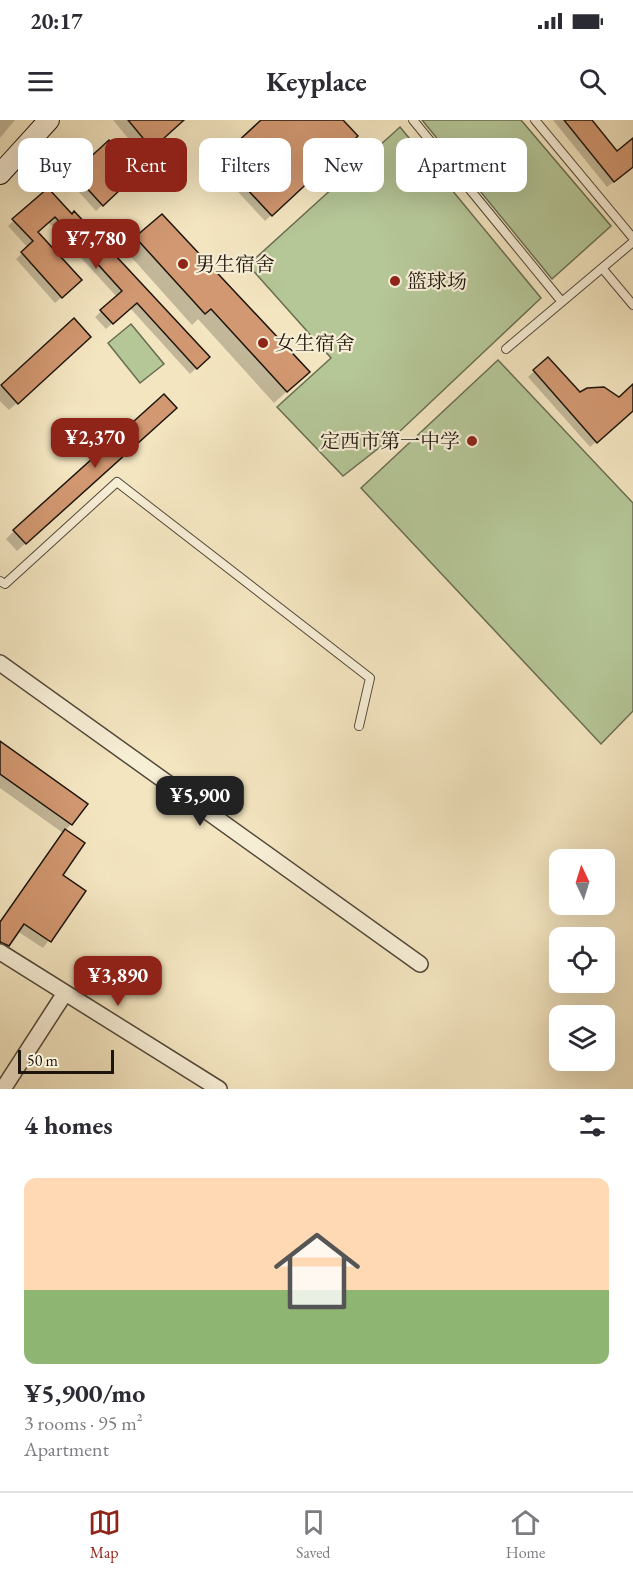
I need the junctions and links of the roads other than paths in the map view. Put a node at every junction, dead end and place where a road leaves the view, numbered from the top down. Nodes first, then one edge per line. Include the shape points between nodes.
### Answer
1 (50, 120) edge
2 (413, 120) edge
3 (535, 120) edge
4 (0, 174) edge
5 (633, 240) edge
6 (602, 268) junction
7 (562, 302) junction
8 (633, 305) edge
9 (506, 350) dead end
10 (0, 581) edge
11 (0, 663) edge
12 (359, 726) dead end
13 (0, 952) edge
14 (420, 964) dead end
15 (65, 993) junction
16 (3, 1089) edge
17 (219, 1089) edge

1 - 4 main road
2 - 7 lane
3 - 5 lane
5 - 6 lane
6 - 7 lane
6 - 8 lane
7 - 9 lane
10 - 12 lane via 5,584 117,482 370,678
11 - 14 street
13 - 15 street
15 - 16 street
15 - 17 street

